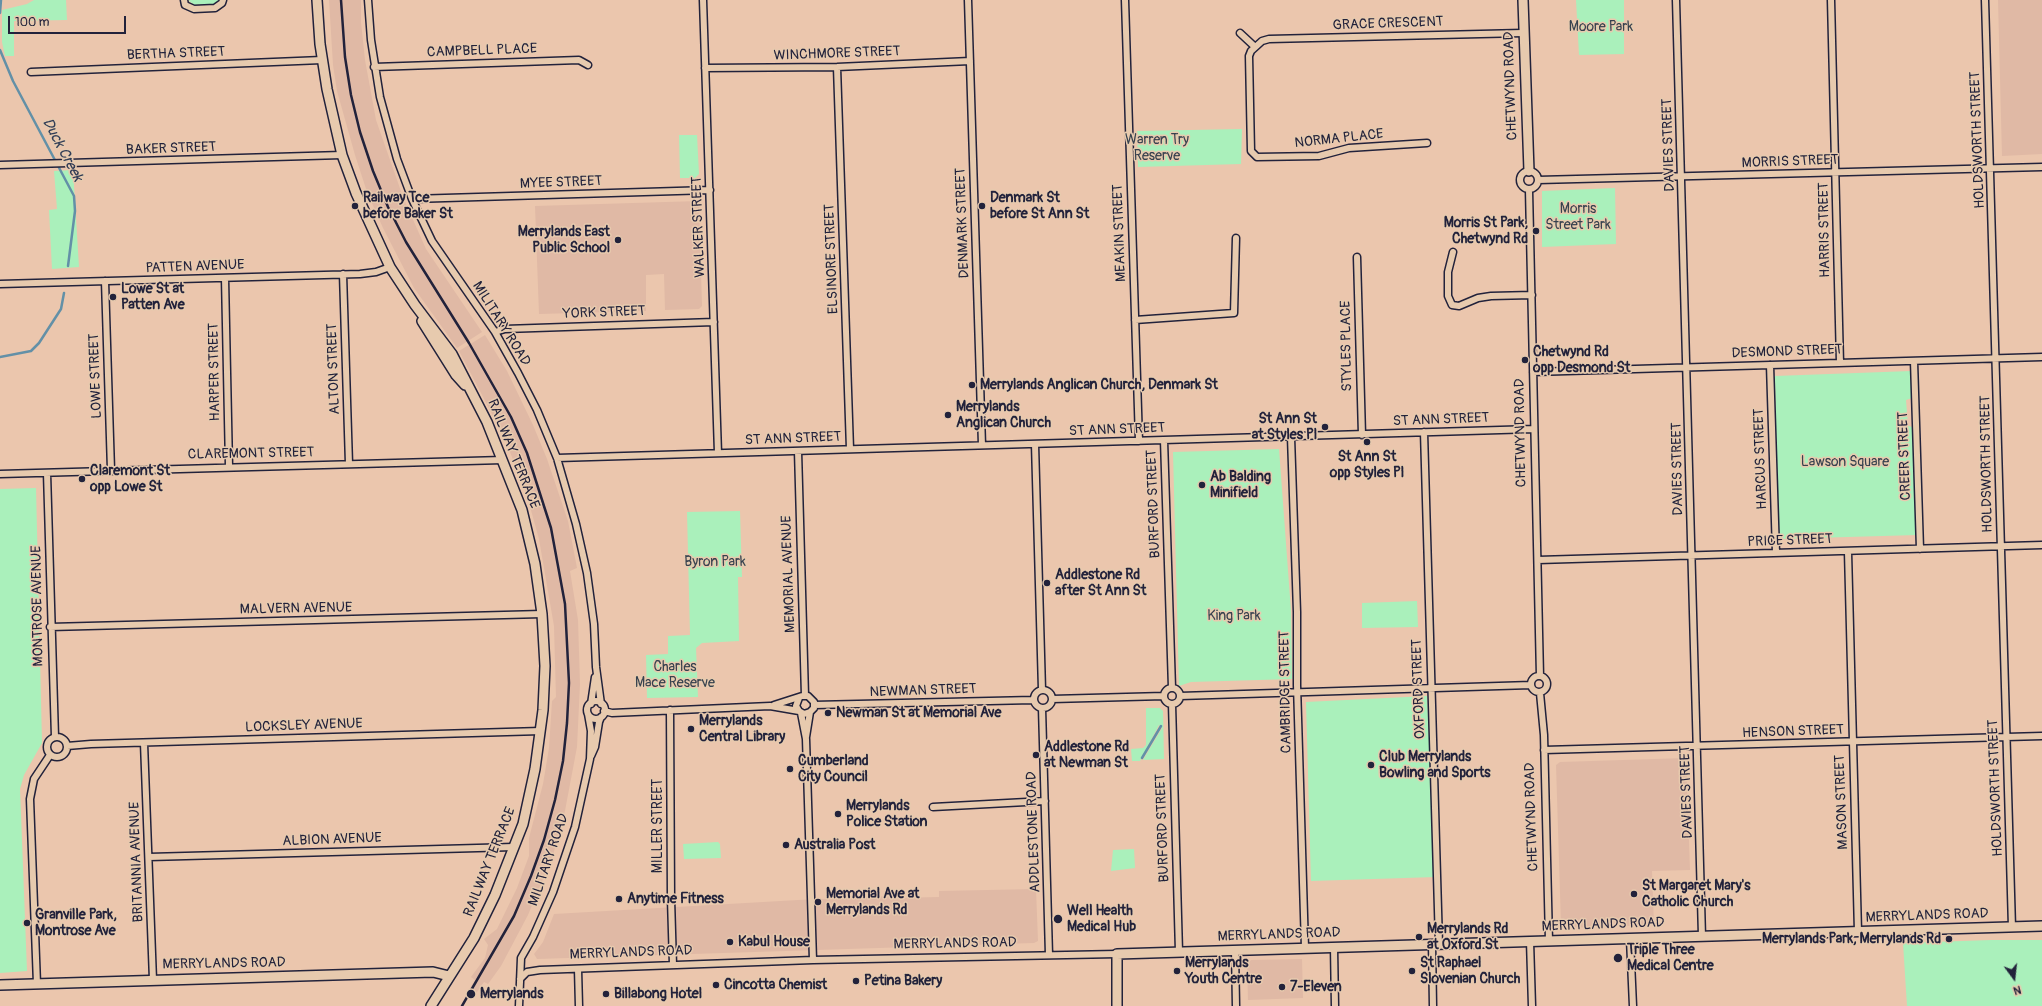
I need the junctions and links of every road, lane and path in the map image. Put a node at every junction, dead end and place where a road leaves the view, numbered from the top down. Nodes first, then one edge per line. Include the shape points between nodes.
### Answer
1 (184, 0) edge
2 (223, 0) edge
3 (317, 0) edge
4 (368, 0) edge
5 (703, 0) edge
6 (968, 0) edge
7 (1125, 0) edge
8 (1523, 0) edge
9 (1676, 0) edge
10 (1831, 0) edge
11 (1985, 0) edge
12 (1523, 32) junction
13 (1240, 33) dead end
14 (1254, 46) junction
15 (322, 60) junction
16 (970, 61) junction
17 (588, 65) dead end
18 (374, 67) junction
19 (837, 67) junction
20 (705, 68) junction
21 (31, 72) dead end
22 (1426, 143) dead end
23 (342, 155) junction
24 (0, 165) edge
25 (2042, 167) edge
26 (1990, 168) junction
27 (1529, 171) junction
28 (1836, 172) junction
29 (1682, 177) junction
30 (1538, 180) junction
31 (710, 190) junction
32 (1529, 190) junction
33 (412, 199) junction
34 (1236, 238) dead end
35 (1453, 252) dead end
36 (1357, 257) dead end
37 (390, 267) junction
38 (343, 274) junction
39 (225, 278) junction
40 (105, 282) junction
41 (0, 284) edge
42 (1532, 295) junction
43 (1135, 320) junction
44 (714, 322) junction
45 (495, 332) junction
46 (2042, 357) edge
47 (1997, 359) junction
48 (1914, 361) junction
49 (1840, 363) junction
50 (1770, 365) junction
51 (1687, 368) junction
52 (1534, 372) junction
53 (1534, 430) junction
54 (1424, 432) junction
55 (1362, 435) junction
56 (1291, 437) junction
57 (1164, 440) junction
58 (1139, 441) junction
59 (1035, 444) junction
60 (982, 445) junction
61 (850, 449) junction
62 (798, 451) junction
63 (718, 453) junction
64 (557, 458) junction
65 (503, 460) junction
66 (349, 464) junction
67 (229, 466) junction
68 (111, 470) junction
69 (47, 473) junction
70 (0, 474) edge
71 (2042, 545) edge
72 (2001, 547) junction
73 (1920, 550) junction
74 (1848, 552) junction
75 (1776, 553) junction
76 (1692, 556) junction
77 (1538, 560) junction
78 (542, 614) junction
79 (50, 627) junction
80 (596, 667) junction
81 (1540, 676) junction
82 (1531, 685) junction
83 (1431, 687) junction
84 (1172, 688) junction
85 (1042, 690) junction
86 (1298, 692) junction
87 (1540, 693) junction
88 (1164, 696) junction
89 (1180, 696) junction
90 (802, 697) junction
91 (1052, 699) junction
92 (1033, 700) junction
93 (590, 704) junction
94 (601, 704) junction
95 (1172, 704) junction
96 (814, 705) junction
97 (770, 706) junction
98 (1042, 708) junction
99 (670, 710) junction
100 (800, 712) junction
101 (810, 712) junction
102 (588, 714) junction
103 (603, 714) junction
104 (541, 731) junction
105 (2007, 736) junction
106 (2042, 736) edge
107 (55, 737) junction
108 (806, 738) junction
109 (1852, 742) junction
110 (144, 743) junction
111 (67, 746) junction
112 (1698, 747) junction
113 (1544, 750) junction
114 (50, 755) junction
115 (590, 759) junction
116 (1045, 800) junction
117 (933, 807) dead end
118 (514, 847) junction
119 (149, 857) junction
120 (2042, 926) edge
121 (2012, 927) junction
122 (1858, 932) junction
123 (1702, 936) junction
124 (1630, 939) junction
125 (1530, 941) junction
126 (1549, 941) junction
127 (1435, 944) junction
128 (1334, 947) junction
129 (1305, 948) junction
130 (1235, 950) junction
131 (1179, 952) junction
132 (1117, 954) junction
133 (1050, 955) junction
134 (813, 960) junction
135 (673, 965) junction
136 (578, 969) junction
137 (449, 976) junction
138 (520, 979) junction
139 (153, 980) junction
140 (37, 984) junction
141 (0, 985) edge
142 (431, 1006) edge
143 (519, 1006) edge
144 (580, 1006) edge
145 (1117, 1006) edge
146 (1236, 1006) edge
147 (1335, 1006) edge
148 (1433, 1006) edge
149 (1532, 1006) edge
150 (1632, 1006) edge

1 - 2 street via 185,4 194,9 215,8
3 - 15 main road, RAILWAY TERRACE
4 - 18 street, MILITARY ROAD
5 - 20 street, WALKER STREET
6 - 16 street, DENMARK STREET
7 - 43 street, MEAKIN STREET
8 - 12 main road, CHETWYND ROAD
9 - 29 street, DAVIES STREET
10 - 28 street, HARRIS STREET
11 - 26 street, HOLDSWORTH STREET
12 - 14 street, GRACE CRESCENT via 1269,39
12 - 27 main road, CHETWYND ROAD
13 - 14 street
14 - 22 street, NORMA PLACE via 1249,56 1251,151 1254,156 1319,156 1350,148
15 - 21 street, BERTHA STREET
15 - 23 main road, RAILWAY TERRACE
16 - 19 street, WINCHMORE STREET
16 - 60 street, DENMARK STREET
17 - 18 street, CAMPBELL PLACE via 579,60
18 - 33 street, MILITARY ROAD via 387,126
19 - 20 street, WINCHMORE STREET
19 - 61 street, ELSINORE STREET
20 - 31 street, WALKER STREET
23 - 24 street, BAKER STREET
23 - 37 main road, RAILWAY TERRACE via 365,215
25 - 26 street, MORRIS STREET
26 - 28 street, MORRIS STREET
26 - 47 street, HOLDSWORTH STREET
27 - 30 street via 1536,175
27 - 32 street via 1523,173 1520,179 1523,188
28 - 29 street, MORRIS STREET
28 - 49 street, HARRIS STREET
29 - 30 street, MORRIS STREET
29 - 51 street, DAVIES STREET
30 - 32 street via 1534,188
31 - 33 street, MYEE STREET
31 - 44 street, WALKER STREET
32 - 42 street, CHETWYND ROAD
33 - 45 street, MILITARY ROAD via 432,241
34 - 43 street via 1234,313
35 - 42 street via 1447,285 1452,305 1459,306 1491,296
36 - 55 street, STYLES PLACE
37 - 38 street, PATTEN AVENUE via 376,272
37 - 65 main road, RAILWAY TERRACE via 452,354
38 - 39 street, PATTEN AVENUE
38 - 66 street, ALTON STREET
39 - 40 street, PATTEN AVENUE
39 - 67 street, HARPER STREET
40 - 41 street, PATTEN AVENUE
40 - 68 street, LOWE STREET
42 - 52 street, CHETWYND ROAD
43 - 58 street, MEAKIN STREET
44 - 45 street, YORK STREET via 505,329
44 - 63 street, WALKER STREET
45 - 64 street, MILITARY ROAD via 537,410
46 - 47 street, DESMOND STREET
47 - 48 street, DESMOND STREET
47 - 72 street, HOLDSWORTH STREET
48 - 49 street, DESMOND STREET
48 - 73 street, CREER STREET
49 - 50 street, DESMOND STREET
50 - 51 street, DESMOND STREET
50 - 75 street, HARCUS STREET
51 - 52 street, DESMOND STREET
51 - 76 street, DAVIES STREET
52 - 53 street, CHETWYND ROAD
53 - 54 street, ST ANN STREET
53 - 77 street, CHETWYND ROAD
54 - 55 street, ST ANN STREET
54 - 83 street, OXFORD STREET
55 - 56 street, ST ANN STREET
56 - 57 street, ST ANN STREET
56 - 86 street, CAMBRIDGE STREET
57 - 58 street, ST ANN STREET
57 - 84 street, BURFORD STREET
58 - 59 street, ST ANN STREET
59 - 60 street, ST ANN STREET
59 - 85 street
60 - 61 street, ST ANN STREET
61 - 62 street, ST ANN STREET
62 - 63 street, ST ANN STREET
62 - 90 street, MEMORIAL AVENUE
63 - 64 street, ST ANN STREET
64 - 80 street, MILITARY ROAD via 587,573 594,624
65 - 66 street, CLAREMONT STREET
65 - 78 main road, RAILWAY TERRACE via 524,517 535,564
66 - 67 street, CLAREMONT STREET
67 - 68 street, CLAREMONT STREET
68 - 69 street, CLAREMONT STREET
69 - 70 street, CLAREMONT STREET
69 - 79 street, MONTROSE AVENUE
71 - 72 street, PRICE STREET
72 - 73 street, PRICE STREET
72 - 105 street, HOLDSWORTH STREET
73 - 74 street, PRICE STREET
74 - 75 street, PRICE STREET
74 - 109 street, MASON STREET
75 - 76 street, PRICE STREET
76 - 77 street, PRICE STREET
76 - 112 street, DAVIES STREET
77 - 81 street, CHETWYND ROAD
78 - 79 street, MALVERN AVENUE
78 - 104 main road, RAILWAY TERRACE via 544,666
79 - 107 street, MONTROSE AVENUE
80 - 93 street, MILITARY ROAD
80 - 94 street, MILITARY ROAD
81 - 82 street via 1534,678
81 - 87 street via 1547,680 1548,686
82 - 83 street
82 - 87 street
83 - 86 street
83 - 127 street, OXFORD STREET
84 - 88 street via 1165,691
84 - 89 street via 1177,689
85 - 91 street via 1048,692
85 - 92 street via 1037,692
86 - 89 street
86 - 129 street, CAMBRIDGE STREET
87 - 113 street, CHETWYND ROAD
88 - 91 street
88 - 95 street
89 - 95 street via 1179,700
90 - 96 street via 811,697
90 - 97 street
90 - 100 street via 796,706
91 - 98 street via 1048,707
92 - 96 street, NEWMAN STREET
92 - 98 street via 1037,707
93 - 94 street
93 - 102 street
94 - 103 street
95 - 131 street, BURFORD STREET
96 - 101 street
97 - 99 street
97 - 100 street
98 - 116 street, ADDLESTONE ROAD
99 - 103 street
99 - 135 street, MILLER STREET
100 - 101 street
100 - 108 street
101 - 108 street
102 - 103 street via 595,719
102 - 115 street, MILITARY ROAD via 591,731
103 - 115 street, MILITARY ROAD via 598,722 595,747
104 - 110 street, LOCKSLEY AVENUE
104 - 118 main road, RAILWAY TERRACE via 531,792
105 - 106 street, HENSON STREET
105 - 109 street, HENSON STREET
105 - 121 street, HOLDSWORTH STREET
107 - 111 street via 61,738
107 - 114 street via 47,744
108 - 134 street
109 - 112 street, HENSON STREET
109 - 122 street, MASON STREET
110 - 111 street, LOCKSLEY AVENUE
110 - 119 street, BRITANNIA AVENUE
111 - 114 street via 65,753 60,757
112 - 113 street, HENSON STREET
112 - 123 street, DAVIES STREET
113 - 126 street, CHETWYND ROAD
114 - 140 street via 34,779 30,799
115 - 138 street, MILITARY ROAD via 568,852 553,892 523,953 519,965
116 - 117 street
116 - 133 street, ADDLESTONE ROAD
118 - 119 street, ALBION AVENUE
118 - 137 main road, RAILWAY TERRACE via 474,938
119 - 139 street, BRITANNIA AVENUE
120 - 121 main road, MERRYLANDS ROAD
121 - 122 main road, MERRYLANDS ROAD
122 - 123 main road, MERRYLANDS ROAD
123 - 124 main road, MERRYLANDS ROAD
124 - 126 main road, MERRYLANDS ROAD
124 - 150 street
125 - 126 main road, MERRYLANDS ROAD
125 - 127 main road, MERRYLANDS ROAD
125 - 149 street
127 - 128 main road, MERRYLANDS ROAD
127 - 148 street, OXFORD STREET
128 - 129 main road, MERRYLANDS ROAD
128 - 147 street
129 - 130 main road, MERRYLANDS ROAD
130 - 131 main road, MERRYLANDS ROAD
130 - 146 street
131 - 132 main road, MERRYLANDS ROAD
132 - 133 street, MERRYLANDS ROAD
132 - 145 main road
133 - 134 street, MERRYLANDS ROAD
134 - 135 street, MERRYLANDS ROAD
135 - 136 street, MERRYLANDS ROAD
136 - 138 street, MERRYLANDS ROAD via 533,970
136 - 144 street
137 - 139 main road, MERRYLANDS ROAD via 433,972
137 - 142 main road, RAILWAY TERRACE
138 - 143 street
139 - 140 main road, MERRYLANDS ROAD
140 - 141 main road, MERRYLANDS ROAD

